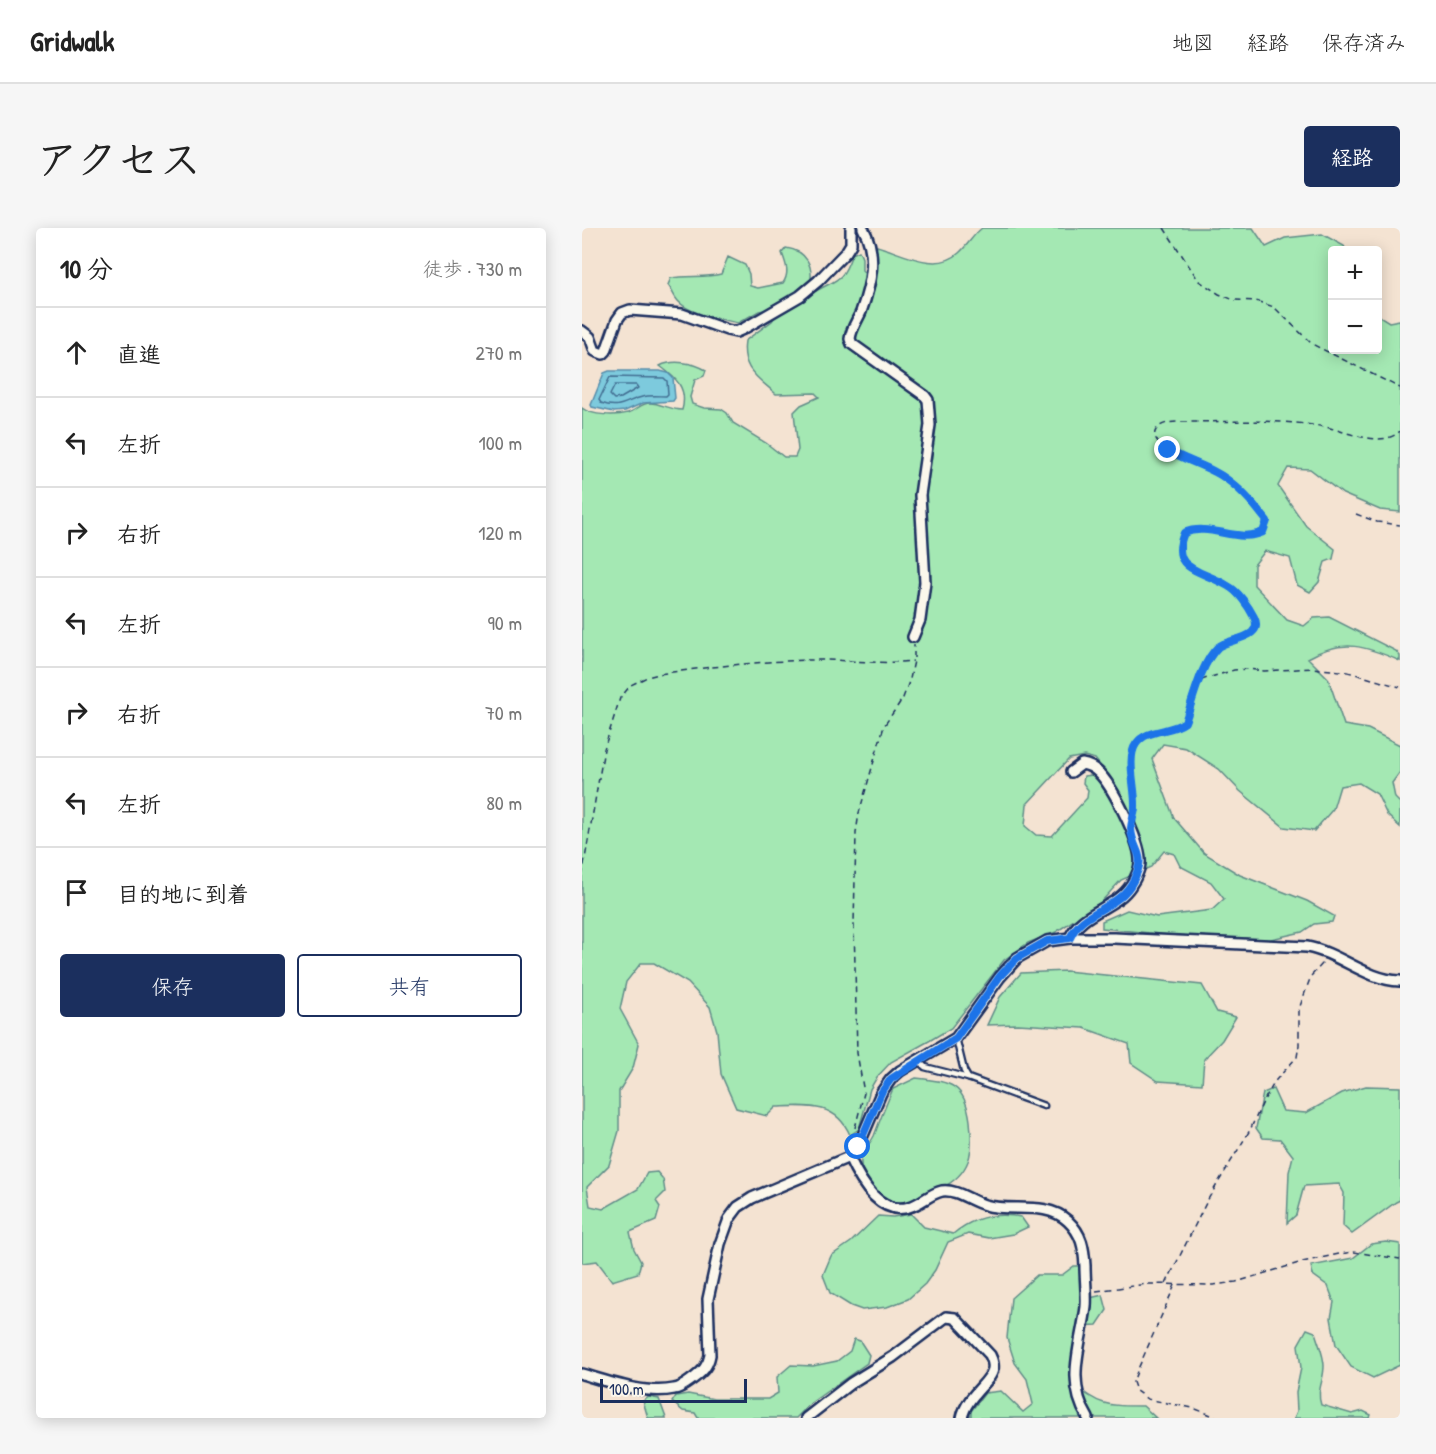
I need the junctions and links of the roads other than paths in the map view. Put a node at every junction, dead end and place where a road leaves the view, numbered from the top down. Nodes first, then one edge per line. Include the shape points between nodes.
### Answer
1 (851, 228) edge
2 (863, 228) edge
3 (582, 331) edge
4 (914, 637) road end
5 (1071, 772) dead end
6 (1070, 938) junction
7 (1400, 981) edge
8 (956, 1038) junction
9 (919, 1061) junction
10 (968, 1078) junction
11 (1044, 1106) dead end
12 (849, 1157) junction
13 (582, 1374) edge
14 (806, 1418) edge
15 (962, 1418) edge
16 (1088, 1418) edge

1 - 3 street via 851,244 818,281 800,296 736,332 682,314 630,310 617,320 606,351 599,354 590,336
2 - 4 street via 871,247 872,272 850,339 891,374 925,396 929,407 929,438 920,495 925,582
5 - 6 street via 1082,764 1099,773 1131,829 1140,859 1131,885 1119,898 1088,916
6 - 7 street via 1307,947 1320,949 1373,976
6 - 8 street via 1047,941 1017,958
8 - 9 street
8 - 10 lane
9 - 10 lane via 925,1067
9 - 12 street via 891,1079 858,1147
10 - 11 lane
12 - 13 street via 738,1206 720,1244 708,1299 710,1355 702,1372 683,1386 661,1390 624,1386
12 - 16 street via 877,1200 890,1208 911,1207 943,1191 993,1207 1036,1208 1067,1221 1082,1242 1086,1307 1076,1368 1079,1399
14 - 15 street via 946,1317 955,1318 993,1362 990,1377 967,1404

